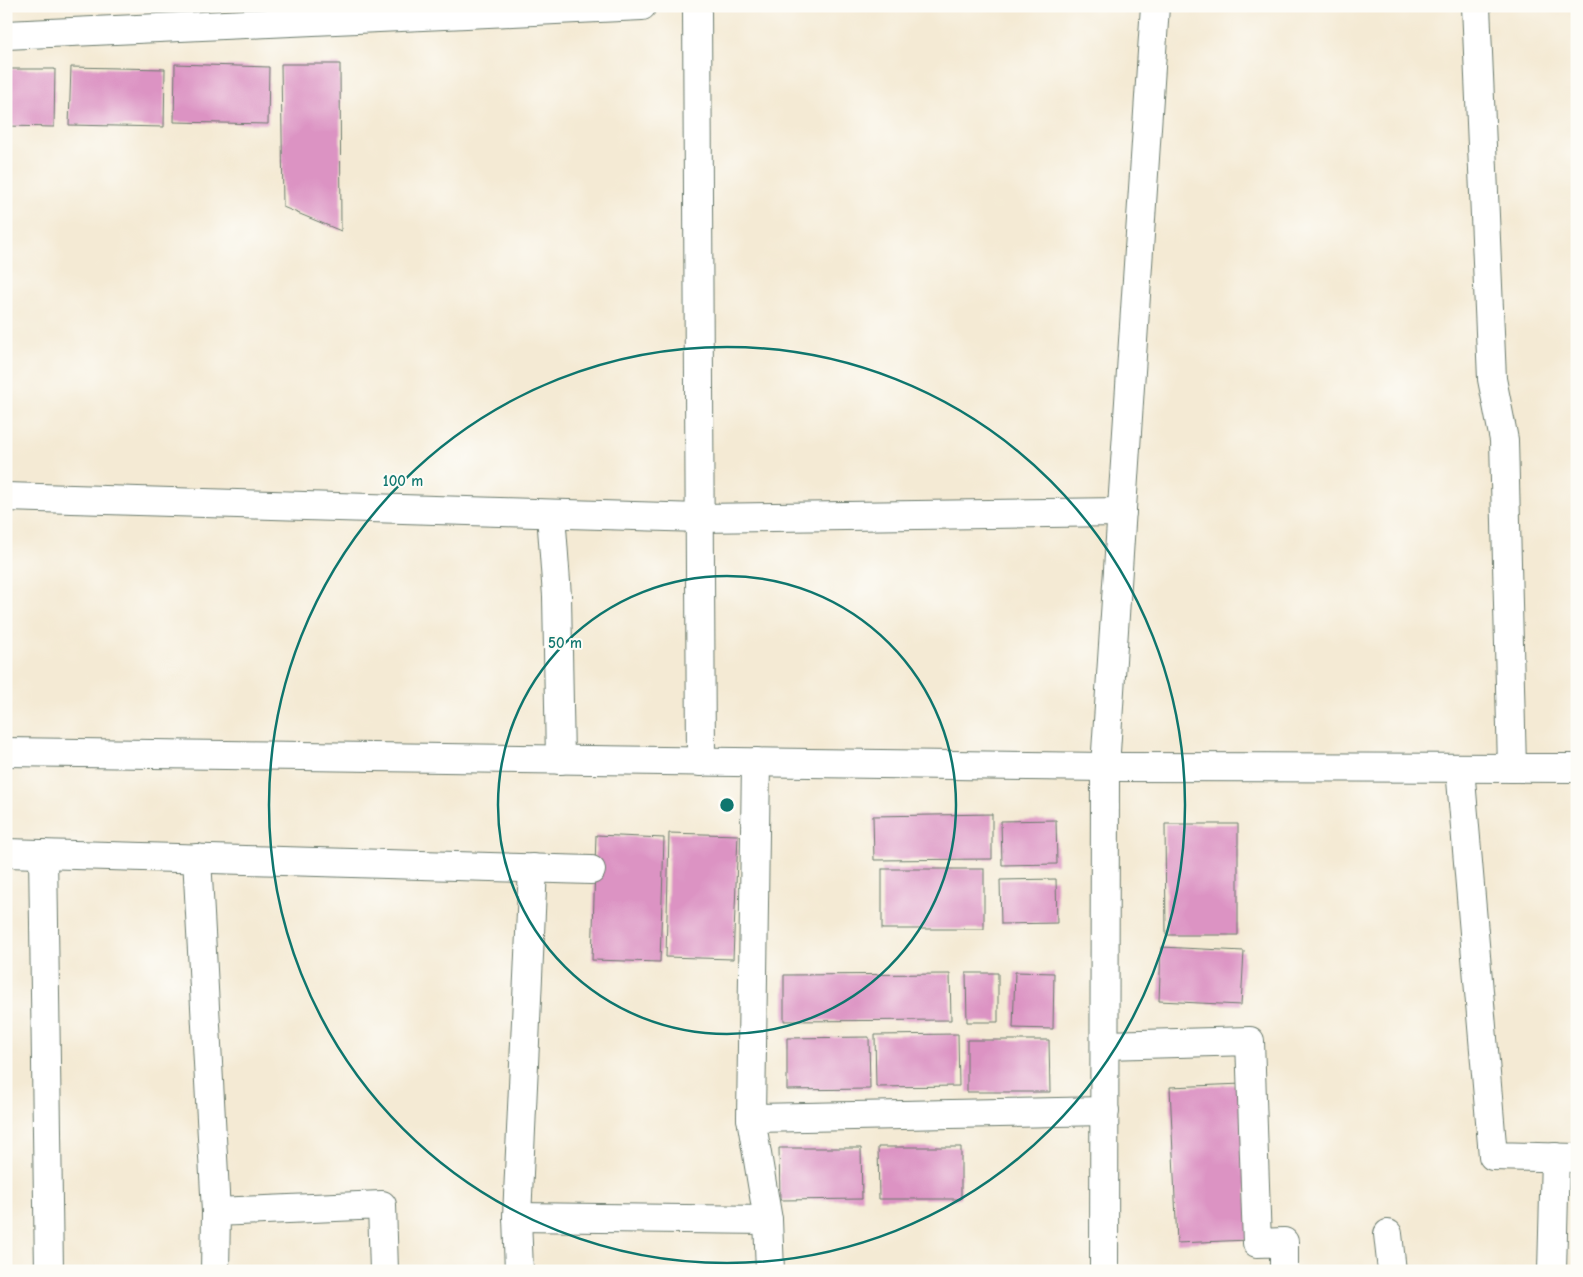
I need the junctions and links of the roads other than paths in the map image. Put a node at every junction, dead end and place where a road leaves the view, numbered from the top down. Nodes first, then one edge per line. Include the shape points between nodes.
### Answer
1 (642, 6) edge
2 (697, 6) edge
3 (1155, 6) edge
4 (1476, 6) edge
5 (6, 35) edge
6 (6, 497) edge
7 (1122, 512) junction
8 (552, 514) junction
9 (700, 518) junction
10 (6, 752) edge
11 (560, 760) junction
12 (702, 762) junction
13 (756, 762) junction
14 (1105, 767) junction
15 (1460, 768) junction
16 (1512, 768) junction
17 (1577, 768) edge
18 (6, 853) edge
19 (43, 854) junction
20 (197, 858) junction
21 (533, 868) junction
22 (591, 870) dead end
23 (1104, 1045) junction
24 (1105, 1111) junction
25 (751, 1118) junction
26 (1566, 1157) edge
27 (216, 1212) junction
28 (518, 1217) junction
29 (768, 1220) junction
30 (1388, 1234) dead end
31 (49, 1271) edge
32 (215, 1271) edge
33 (384, 1271) edge
34 (519, 1271) edge
35 (770, 1271) edge
36 (1104, 1271) edge
37 (1284, 1271) edge
38 (1392, 1271) edge
39 (1552, 1271) edge

1 - 5 street
2 - 9 street
3 - 7 street
4 - 16 street via 1492,379 1504,440
6 - 8 street
7 - 9 street
7 - 14 street
8 - 9 street
8 - 11 street
9 - 12 street
10 - 11 street
11 - 12 street
12 - 13 street
13 - 14 street
13 - 25 street
14 - 15 street
14 - 23 street
15 - 16 street
15 - 26 street via 1493,1156
16 - 17 street
18 - 19 street
19 - 20 street
19 - 31 street
20 - 21 street
20 - 27 street
21 - 22 street
21 - 28 street
23 - 24 street
23 - 37 street via 1250,1041 1257,1243 1284,1242
24 - 25 street
24 - 36 street
25 - 29 street
26 - 39 street
27 - 32 street
27 - 33 street via 382,1205
28 - 29 street
28 - 34 street
29 - 35 street
30 - 38 street

